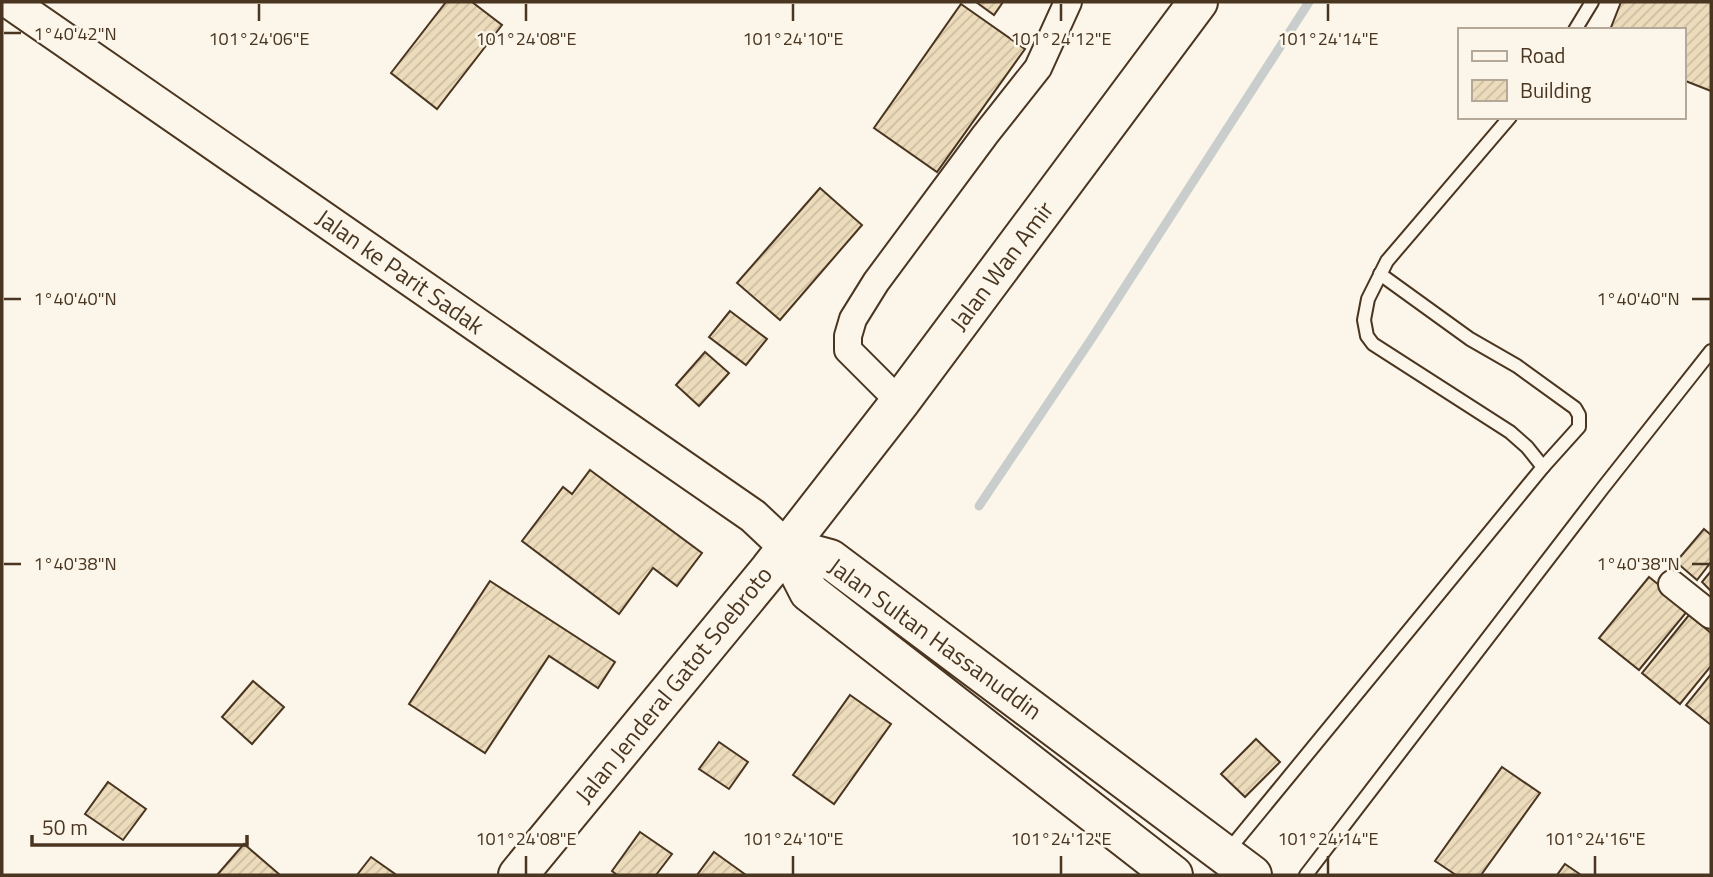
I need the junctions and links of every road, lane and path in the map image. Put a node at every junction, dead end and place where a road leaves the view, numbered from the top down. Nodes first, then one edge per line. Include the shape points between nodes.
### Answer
1 (11, 2) edge
2 (1068, 2) edge
3 (1198, 2) edge
4 (1592, 2) edge
5 (1576, 28) edge
6 (1508, 119) edge
7 (1380, 274) junction
8 (1711, 351) edge
9 (900, 402) junction
10 (1544, 467) junction
11 (793, 537) junction
12 (1672, 584) dead end
13 (1711, 615) edge
14 (1229, 868) edge
15 (518, 875) edge
16 (1173, 875) edge
17 (1306, 875) edge

1 - 11 street, Jalan ke Parit Sadak via 753,516
2 - 9 street via 1038,68 853,319 848,350
3 - 9 main road, Jalan Wan Amir
4 - 5 lane
6 - 7 lane
7 - 10 lane via 1364,320 1373,344 1510,432
7 - 10 lane via 1575,408 1579,427
8 - 17 lane
9 - 11 main road, Jalan Wan Amir
10 - 14 lane
11 - 14 main road, Jalan Sultan Hassanuddin via 830,559
11 - 15 main road, Jalan Jenderal Gatot Soebroto
11 - 16 main road, Jalan Sultan Hassanuddin via 809,592
12 - 13 street

